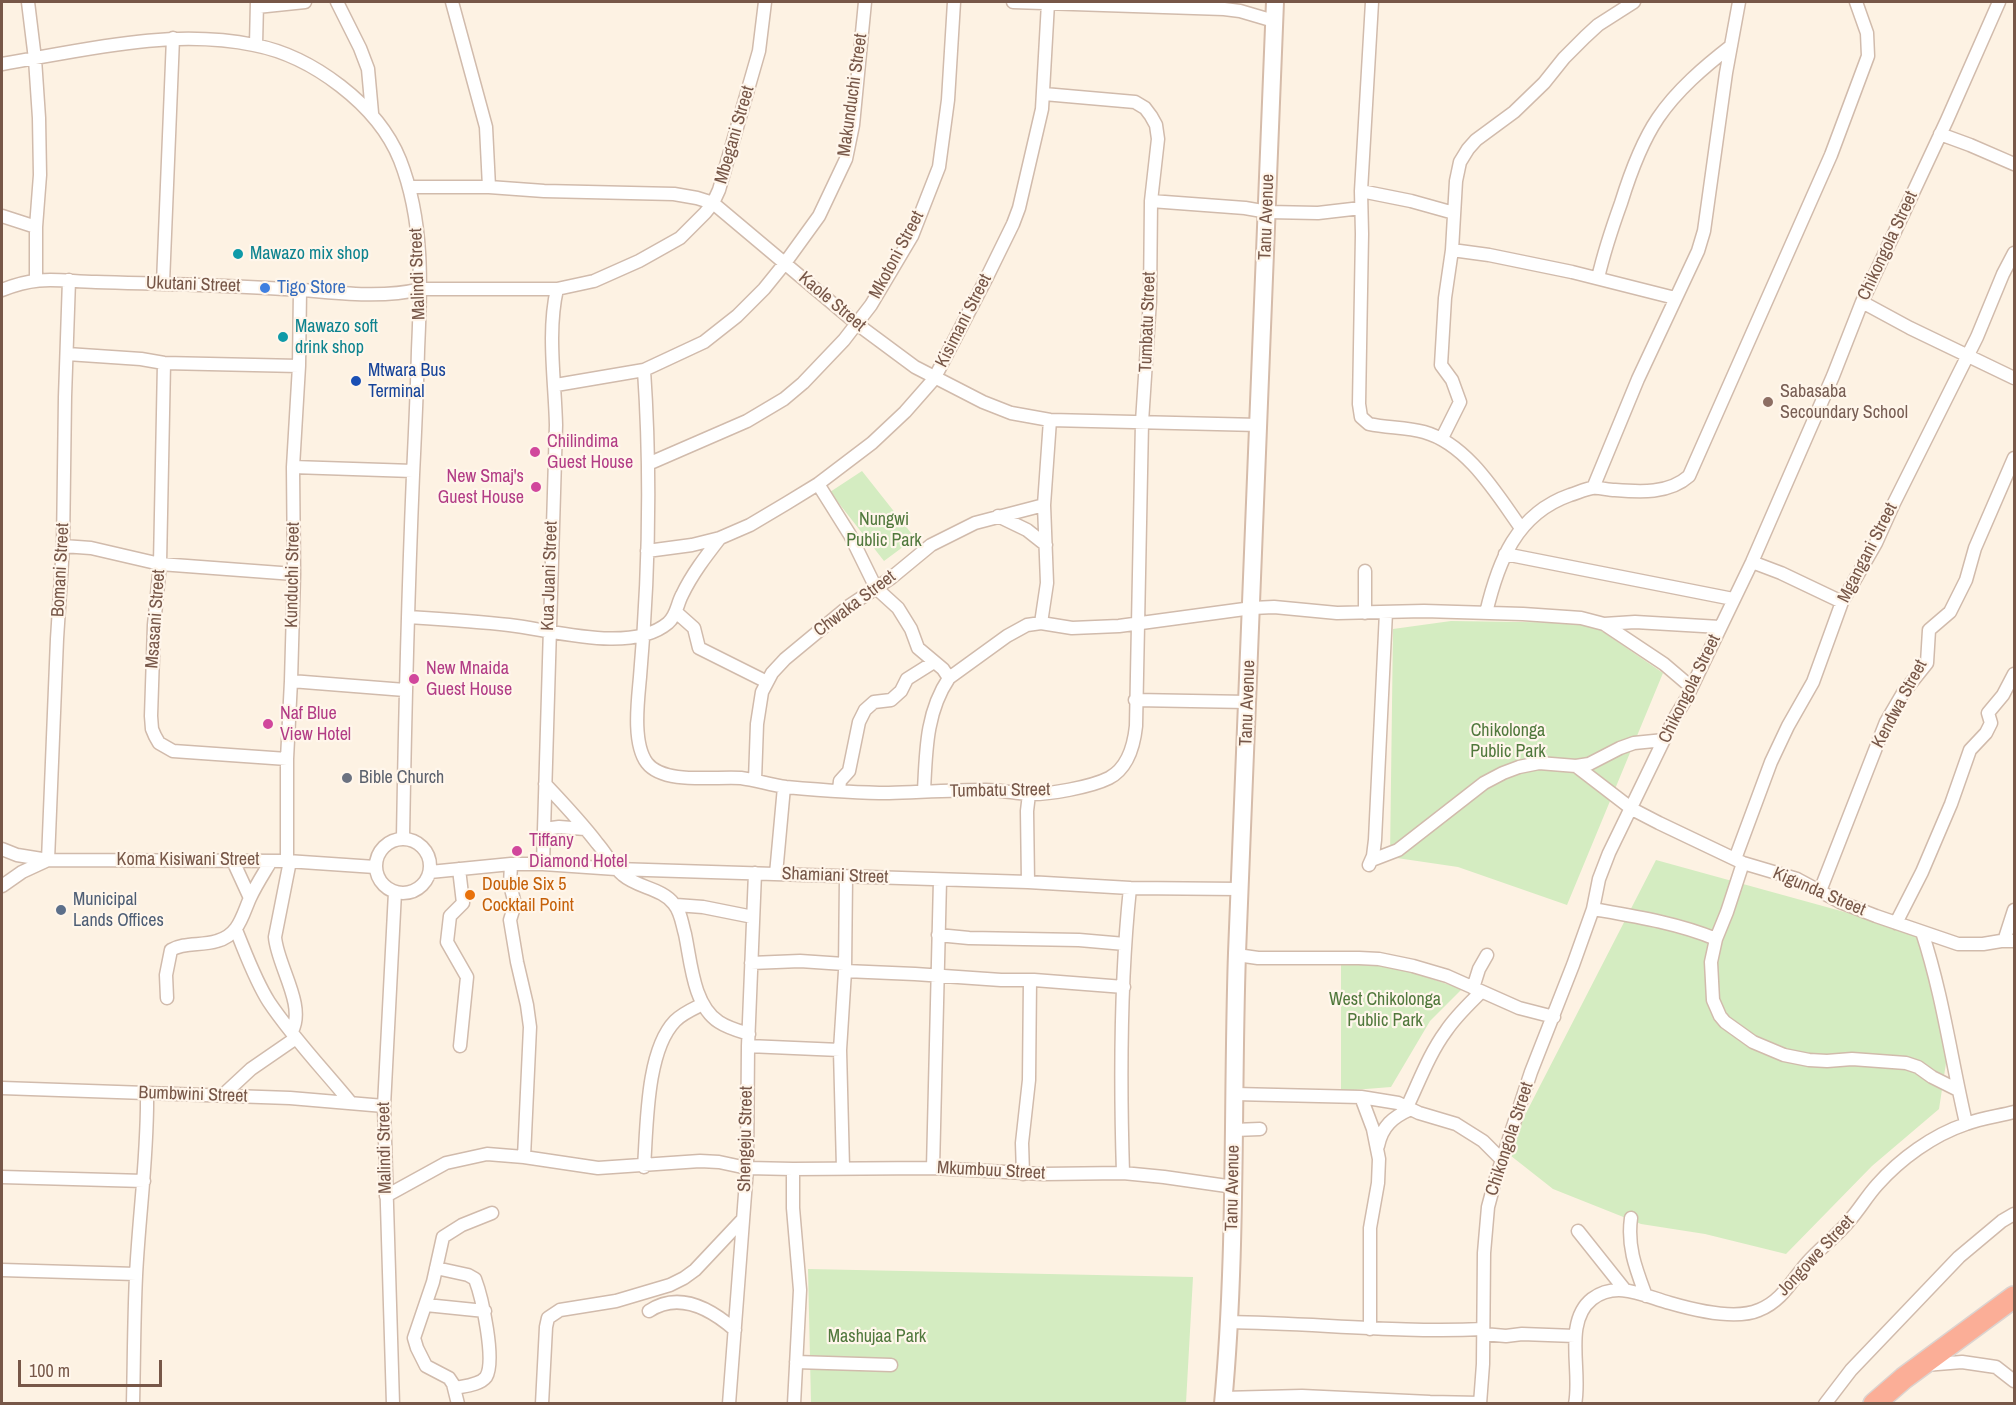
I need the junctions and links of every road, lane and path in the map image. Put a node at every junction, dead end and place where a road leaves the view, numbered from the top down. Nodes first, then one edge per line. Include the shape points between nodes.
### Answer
1 (28, 2) edge
2 (305, 2) edge
3 (337, 2) edge
4 (452, 2) edge
5 (765, 2) edge
6 (865, 2) edge
7 (954, 2) edge
8 (1013, 2) edge
9 (1275, 2) edge
10 (1372, 2) edge
11 (1634, 2) edge
12 (1739, 2) edge
13 (1856, 2) edge
14 (1999, 2) edge
15 (1048, 3) junction
16 (1091, 3) edge
17 (257, 4) edge
18 (1149, 4) edge
19 (1274, 21) junction
20 (173, 38) junction
21 (256, 45) junction
22 (1731, 46) junction
23 (35, 59) junction
24 (2, 64) edge
25 (1044, 94) junction
26 (372, 113) junction
27 (1940, 134) junction
28 (2014, 164) edge
29 (409, 186) junction
30 (489, 187) junction
31 (1362, 191) junction
32 (1151, 201) junction
33 (713, 203) junction
34 (1361, 208) junction
35 (1268, 212) junction
36 (1454, 213) junction
37 (2, 216) edge
38 (36, 227) junction
39 (1452, 250) junction
40 (2014, 253) edge
41 (785, 263) junction
42 (1598, 278) junction
43 (36, 279) junction
44 (69, 280) junction
45 (163, 283) junction
46 (421, 289) junction
47 (557, 289) junction
48 (2, 290) edge
49 (300, 290) junction
50 (1675, 298) junction
51 (1862, 302) junction
52 (858, 324) junction
53 (67, 354) junction
54 (1966, 355) junction
55 (164, 363) junction
56 (298, 366) junction
57 (644, 370) junction
58 (2014, 378) edge
59 (934, 379) junction
60 (555, 386) junction
61 (1050, 420) junction
62 (1142, 422) junction
63 (1259, 425) junction
64 (1442, 438) junction
65 (2014, 458) edge
66 (648, 464) junction
67 (293, 467) junction
68 (413, 471) junction
69 (818, 484) junction
70 (1593, 488) junction
71 (1044, 505) junction
72 (998, 516) junction
73 (1521, 528) junction
74 (720, 538) junction
75 (1046, 545) junction
76 (63, 546) junction
77 (647, 551) junction
78 (1505, 554) junction
79 (1752, 562) junction
80 (160, 564) junction
81 (1365, 571) dead end
82 (294, 574) junction
83 (876, 588) junction
84 (1733, 599) junction
85 (1842, 602) junction
86 (1252, 608) junction
87 (676, 612) junction
88 (1386, 612) junction
89 (1365, 613) junction
90 (1486, 613) junction
91 (409, 617) junction
92 (1041, 623) junction
93 (1139, 624) junction
94 (1604, 624) junction
95 (1720, 627) junction
96 (549, 631) junction
97 (644, 636) junction
98 (934, 662) junction
99 (2014, 674) edge
100 (949, 678) junction
101 (291, 681) junction
102 (767, 682) junction
103 (1691, 687) junction
104 (405, 690) junction
105 (1135, 700) junction
106 (1248, 702) junction
107 (1664, 740) junction
108 (287, 759) junction
109 (1576, 766) junction
110 (755, 780) junction
111 (545, 784) junction
112 (784, 787) junction
113 (839, 790) junction
114 (924, 791) junction
115 (1029, 794) junction
116 (1632, 809) junction
117 (585, 829) junction
118 (544, 830) junction
119 (403, 838) junction
120 (2, 849) edge
121 (48, 860) junction
122 (233, 861) junction
123 (271, 861) junction
124 (288, 861) junction
125 (1739, 861) junction
126 (511, 864) junction
127 (543, 864) junction
128 (375, 867) junction
129 (459, 869) junction
130 (616, 869) junction
131 (430, 872) junction
132 (755, 873) junction
133 (777, 874) junction
134 (846, 877) junction
135 (940, 880) junction
136 (1028, 882) junction
137 (2, 886) edge
138 (1130, 888) junction
139 (1240, 889) junction
140 (1820, 891) junction
141 (395, 892) junction
142 (250, 898) junction
143 (676, 905) junction
144 (1593, 909) junction
145 (2014, 910) edge
146 (753, 917) junction
147 (1896, 923) junction
148 (236, 930) junction
149 (1922, 932) junction
150 (938, 935) junction
151 (1716, 939) junction
152 (2009, 941) edge
153 (1125, 944) junction
154 (1237, 955) junction
155 (1487, 955) dead end
156 (751, 963) junction
157 (844, 968) junction
158 (939, 976) junction
159 (1030, 980) junction
160 (1124, 987) junction
161 (1477, 990) junction
162 (167, 998) dead end
163 (703, 1004) junction
164 (1554, 1017) junction
165 (294, 1034) junction
166 (749, 1040) junction
167 (460, 1046) dead end
168 (840, 1050) junction
169 (2, 1088) edge
170 (1958, 1090) junction
171 (147, 1093) junction
172 (1234, 1094) junction
173 (223, 1095) junction
174 (1361, 1097) junction
175 (351, 1103) junction
176 (384, 1106) junction
177 (1409, 1108) junction
178 (2014, 1112) edge
179 (1966, 1124) junction
180 (1260, 1129) dead end
181 (1234, 1130) junction
182 (1377, 1150) junction
183 (524, 1157) junction
184 (1501, 1160) junction
185 (644, 1167) junction
186 (747, 1168) junction
187 (843, 1168) junction
188 (933, 1168) junction
189 (793, 1169) junction
190 (1123, 1173) junction
191 (1023, 1174) junction
192 (2, 1177) edge
193 (144, 1181) junction
194 (1234, 1186) junction
195 (386, 1196) junction
196 (492, 1213) dead end
197 (2014, 1214) edge
198 (1631, 1218) dead end
199 (743, 1219) junction
200 (1578, 1231) dead end
201 (436, 1268) junction
202 (2, 1270) edge
203 (136, 1275) junction
204 (1625, 1290) junction
205 (1646, 1296) junction
206 (2014, 1297) edge
207 (426, 1305) junction
208 (485, 1311) junction
209 (649, 1311) dead end
210 (1228, 1322) junction
211 (1370, 1329) junction
212 (735, 1330) junction
213 (1483, 1332) junction
214 (1575, 1336) junction
215 (796, 1362) junction
216 (891, 1365) dead end
217 (1921, 1366) junction
218 (2014, 1381) edge
219 (455, 1388) junction
220 (1223, 1401) edge
221 (1480, 1403) edge
222 (133, 1404) edge
223 (393, 1404) edge
224 (458, 1404) edge
225 (542, 1404) edge
226 (729, 1404) edge
227 (794, 1404) edge
228 (1575, 1404) edge
229 (1825, 1404) edge
230 (1874, 1404) edge

1 - 23 street
2 - 17 street
3 - 26 street via 368,69
4 - 30 street via 486,127
5 - 33 street, Mbegani Street via 759,51
6 - 41 street, Makunduchi Street via 846,159 819,216
7 - 52 street, Mkotoni Street via 939,167 912,236
8 - 15 street
9 - 19 street, Tanu Avenue
10 - 31 street
11 - 36 street via 1598,25 1514,112 1468,148 1460,162
12 - 22 street
13 - 70 street via 1866,33 1868,56 1831,155 1689,476 1660,490
14 - 27 street, Chikongola Street
15 - 16 street
15 - 25 street, Kisimani Street
16 - 18 street
17 - 21 street
18 - 19 street via 1240,11
19 - 35 street, Tanu Avenue
20 - 21 street, Malindi Street
20 - 23 street, Malindi Street
20 - 45 street
21 - 26 street, Malindi Street via 304,62
22 - 42 street via 1709,63 1656,120 1629,176
22 - 50 street via 1704,231
23 - 24 street, Malindi Street
23 - 38 street via 40,175
25 - 32 street, Tumbatu Street via 1135,102 1145,108 1156,125 1158,139
25 - 59 street, Kisimani Street via 1040,125 1013,224
26 - 29 street, Malindi Street via 399,158
27 - 28 street
27 - 51 street, Chikongola Street
29 - 30 street, Kaole Street
29 - 46 street, Malindi Street
30 - 33 street, Kaole Street via 674,194
31 - 34 street
31 - 36 street
32 - 35 street
32 - 62 street, Tumbatu Street via 1150,300
33 - 41 street, Kaole Street
33 - 47 street, Mbegani Street via 666,248 594,281
34 - 35 street via 1318,213
34 - 64 street via 1360,414 1365,423 1422,431
35 - 63 street, Tanu Avenue
36 - 39 street
37 - 38 street
38 - 43 street
39 - 42 street
39 - 64 street via 1441,365 1460,402
40 - 54 street, Mgangani Street
41 - 52 street, Kaole Street
41 - 57 street, Makunduchi Street via 727,325 704,342
42 - 50 street
43 - 44 street, Ukutani Street
43 - 48 street, Ukutani Street
44 - 45 street, Ukutani Street
44 - 53 street, Bomani Street
45 - 49 street, Ukutani Street
46 - 47 street, Mbegani Street
46 - 49 street, Ukutani Street via 353,294
46 - 68 street, Malindi Street
47 - 60 street, Kua Juani Street
49 - 56 street, Kunduchi Street
50 - 70 street
51 - 54 street
51 - 79 street, Chikongola Street
52 - 59 street, Kaole Street
52 - 66 street, Mkotoni Street via 784,399 747,421
53 - 55 street
53 - 76 street, Bomani Street
54 - 58 street
54 - 85 street, Mgangani Street via 1876,543
55 - 56 street
55 - 80 street, Msasani Street
56 - 67 street, Kunduchi Street
57 - 60 street, Makunduchi Street
57 - 66 street, Tumbatu Street
59 - 61 street, Kaole Street via 998,408
59 - 69 street, Kisimani Street via 888,429
60 - 96 street, Kua Juani Street
61 - 62 street, Kaole Street
61 - 71 street
62 - 63 street, Kaole Street
62 - 93 street, Tumbatu Street
63 - 86 street, Tanu Avenue
64 - 73 street via 1493,488
65 - 140 street, Kendwa Street via 1975,548 1966,580 1950,612 1929,630 1927,663 1886,722
66 - 77 street, Tumbatu Street
67 - 68 street
67 - 82 street, Kunduchi Street
68 - 91 street, Malindi Street
69 - 74 street, Kisimani Street via 750,525
69 - 83 street
70 - 73 street via 1542,509
71 - 72 street, Chwaka Street
71 - 75 street
72 - 75 street via 1027,530
72 - 83 street, Chwaka Street via 957,530 931,545
73 - 78 street
74 - 77 street, Kisimani Street
74 - 87 street via 693,576
75 - 92 street via 1047,583
76 - 80 street
76 - 121 street, Bomani Street
77 - 97 street, Tumbatu Street
78 - 84 street
78 - 90 street
79 - 84 street, Chikongola Street
79 - 85 street
80 - 82 street
80 - 108 street, Msasani Street via 151,691 152,729 159,743 173,751
81 - 89 street
82 - 101 street, Kunduchi Street
83 - 98 street via 898,608 918,648
83 - 102 street, Chwaka Street via 785,659
84 - 95 street, Chikongola Street
85 - 125 street, Mgangani Street via 1813,682 1772,762
86 - 89 street
86 - 93 street
86 - 106 street, Tanu Avenue
87 - 97 street via 670,622
87 - 102 street via 694,628 699,648
88 - 89 street
88 - 90 street
88 - 109 street via 1375,840 1370,864 1398,850 1484,783 1503,773 1539,763
90 - 94 street via 1581,618
91 - 96 street
91 - 104 street, Malindi Street
92 - 93 street via 1072,628
92 - 100 street via 1018,629
93 - 105 street, Tumbatu Street
94 - 95 street
94 - 103 street
95 - 103 street, Chikongola Street
96 - 97 street via 586,638
96 - 111 street, Kua Juani Street
97 - 110 street, Tumbatu Street via 638,731 647,764 673,776
98 - 100 street
98 - 113 street via 907,679 891,700 874,702 865,710 858,722 849,771 840,781
99 - 147 street via 1988,713 1991,723 1986,733 1970,750 1951,804
100 - 114 street via 939,693 929,725
101 - 104 street
101 - 108 street, Kunduchi Street
102 - 110 street, Chwaka Street via 757,724
103 - 107 street, Chikongola Street
104 - 119 street, Malindi Street
105 - 106 street
105 - 115 street, Tumbatu Street via 1135,737 1120,770 1088,786
106 - 139 street, Tanu Avenue
107 - 109 street via 1634,743
107 - 116 street, Chikongola Street
108 - 124 street, Kunduchi Street
109 - 116 street, Kigunda Street
110 - 112 street, Tumbatu Street
111 - 117 street
111 - 118 street, Kua Juani Street
112 - 113 street, Tumbatu Street
112 - 133 street
113 - 114 street, Tumbatu Street
114 - 115 street, Tumbatu Street
115 - 136 street
116 - 125 street, Kigunda Street
116 - 144 street, Chikongola Street via 1609,853
117 - 118 street
117 - 130 street
118 - 127 street, Kua Juani Street
119 - 128 street via 389,842 379,852
119 - 131 street via 419,843 429,856
120 - 121 street, Koma Kisiwani Street
121 - 122 street, Koma Kisiwani Street
121 - 137 street
122 - 123 street, Koma Kisiwani Street
122 - 142 street
123 - 124 street, Koma Kisiwani Street
123 - 142 street
124 - 128 street, Koma Kisiwani Street
124 - 165 street, Kunduchi Street via 275,937 294,1007
125 - 140 street, Kigunda Street via 1797,879
125 - 151 street, Mgangani Street
126 - 127 street, Shamiani Street
126 - 129 street, Shamiani Street
126 - 183 street via 510,885 515,904 510,920 530,1027
127 - 130 street, Shamiani Street
128 - 141 street via 385,887
129 - 131 street, Shamiani Street
129 - 167 street via 463,903 450,916 447,942 467,977
130 - 132 street, Shamiani Street
130 - 143 street
131 - 141 street via 423,885 410,892
132 - 133 street, Shamiani Street
132 - 146 street, Shengeju Street
133 - 134 street, Shamiani Street
134 - 135 street, Shamiani Street
134 - 157 street
135 - 136 street, Shamiani Street
135 - 150 street
136 - 138 street, Shamiani Street
138 - 139 street, Shamiani Street
138 - 153 street
139 - 154 street, Tanu Avenue
140 - 147 street, Kigunda Street
141 - 176 street, Malindi Street
142 - 148 street
143 - 146 street
143 - 163 street
144 - 151 street via 1685,928
144 - 164 street, Chikongola Street
145 - 152 street
146 - 156 street, Shengeju Street
147 - 149 street, Kigunda Street
148 - 162 street via 218,941 171,950
148 - 165 street via 259,983
149 - 152 street, Kigunda Street via 1958,944
149 - 170 street via 1937,979
150 - 153 street
150 - 158 street
151 - 170 street, Mgangani Street via 1711,987 1714,1005 1725,1022 1753,1042 1771,1051 1809,1060 1906,1063
153 - 160 street
154 - 161 street via 1379,959 1447,976
154 - 172 street, Tanu Avenue
155 - 161 street via 1479,969
156 - 157 street via 800,961
156 - 166 street, Shengeju Street
157 - 158 street
157 - 168 street
158 - 159 street
158 - 188 street
159 - 160 street
159 - 191 street
160 - 190 street
161 - 164 street via 1519,1008
161 - 177 street via 1433,1052
163 - 166 street via 718,1022
163 - 185 street via 673,1023 657,1057
164 - 184 street, Chikongola Street
165 - 173 street
165 - 175 street
166 - 168 street
166 - 186 street, Shengeju Street
168 - 187 street
169 - 171 street, Bumbwini Street
170 - 179 street
171 - 173 street, Bumbwini Street
171 - 193 street
172 - 174 street
172 - 181 street, Tanu Avenue
173 - 175 street, Bumbwini Street
174 - 177 street
174 - 182 street
175 - 176 street, Bumbwini Street
176 - 195 street, Malindi Street
177 - 182 street via 1384,1128
177 - 184 street via 1456,1124 1483,1141
178 - 179 street, Jongowe Street
179 - 205 street, Jongowe Street via 1935,1138 1897,1165 1807,1263 1784,1294 1759,1310 1718,1314
180 - 181 street
181 - 194 street, Tanu Avenue
182 - 211 street via 1379,1172 1370,1228
183 - 185 street, Mkumbuu Street via 598,1168
183 - 195 street, Mkumbuu Street via 487,1154 446,1163
184 - 213 street, Chikongola Street via 1488,1207
185 - 186 street, Mkumbuu Street via 700,1161
186 - 189 street, Mkumbuu Street
186 - 199 street, Shengeju Street
187 - 188 street, Mkumbuu Street
187 - 189 street, Mkumbuu Street
188 - 191 street, Mkumbuu Street
189 - 215 street via 800,1290
190 - 191 street, Mkumbuu Street
190 - 194 street, Mkumbuu Street
192 - 193 street
193 - 203 street
194 - 210 street, Tanu Avenue
195 - 223 street, Malindi Street
196 - 201 street via 448,1232 443,1237
197 - 229 street via 1959,1257 1851,1370
198 - 205 street via 1630,1249
199 - 212 street, Shengeju Street
199 - 225 street via 684,1278 616,1301 553,1313 546,1327
200 - 204 street
201 - 207 street
201 - 208 street via 475,1279
202 - 203 street
203 - 222 street
204 - 205 street, Jongowe Street
204 - 214 street via 1613,1290 1591,1300 1583,1310
206 - 217 highway
207 - 208 street
207 - 219 street via 414,1338 417,1348 426,1366 449,1378
208 - 219 street via 486,1375 478,1382
209 - 212 street via 667,1303 696,1304 721,1317
210 - 211 street
210 - 220 street, Tanu Avenue
211 - 213 street
212 - 226 street, Shengeju Street
213 - 214 street
213 - 221 street, Chikongola Street
214 - 228 street
215 - 216 street
215 - 227 street
217 - 218 street via 1962,1362 1996,1367
217 - 230 highway
219 - 224 street
220 - 221 street via 1302,1396

